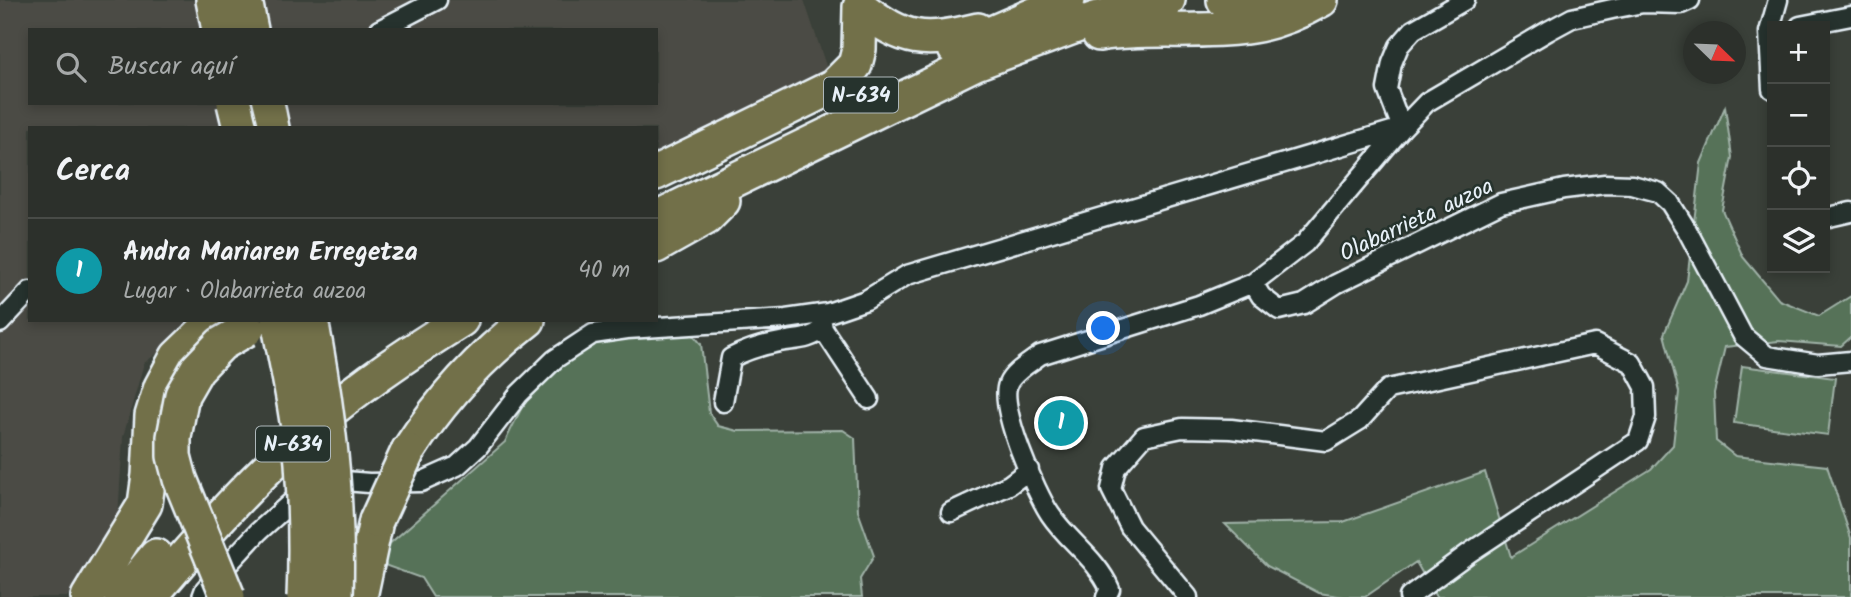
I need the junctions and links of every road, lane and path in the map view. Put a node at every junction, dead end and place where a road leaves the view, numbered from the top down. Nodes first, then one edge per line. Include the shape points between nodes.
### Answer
1 (213, 0) edge
2 (245, 0) edge
3 (438, 0) edge
4 (1068, 0) edge
5 (1168, 0) edge
6 (1224, 0) edge
7 (1269, 0) edge
8 (1321, 0) edge
9 (1465, 0) edge
10 (1690, 0) edge
11 (1778, 0) edge
12 (858, 4) edge
13 (1851, 16) edge
14 (1018, 20) junction
15 (1773, 21) edge
16 (1826, 21) edge
17 (219, 28) edge
18 (251, 28) edge
19 (383, 28) edge
20 (912, 37) junction
21 (1004, 52) junction
22 (855, 65) junction
23 (234, 105) edge
24 (262, 105) edge
25 (266, 105) edge
26 (231, 126) edge
27 (240, 126) edge
28 (271, 126) edge
29 (1402, 128) junction
30 (658, 172) edge
31 (739, 178) junction
32 (658, 194) edge
33 (1851, 212) edge
34 (1830, 217) edge
35 (658, 218) edge
36 (658, 245) edge
37 (1253, 283) junction
38 (28, 293) edge
39 (822, 321) junction
40 (311, 322) edge
41 (418, 322) edge
42 (458, 322) edge
43 (526, 322) edge
44 (0, 323) edge
45 (251, 323) edge
46 (1851, 361) edge
47 (869, 399) dead end
48 (723, 402) dead end
49 (1028, 470) junction
50 (951, 512) dead end
51 (89, 597) edge
52 (122, 597) edge
53 (150, 597) edge
54 (202, 597) edge
55 (228, 597) edge
56 (304, 597) edge
57 (336, 597) edge
58 (360, 597) edge
59 (1106, 597) edge
60 (1188, 597) edge
61 (1409, 597) edge

1 - 17 highway
2 - 18 highway
3 - 19 street
4 - 14 highway, N-634
5 - 21 highway, N-634 via 1095,19
6 - 7 highway via 1250,4
8 - 21 highway, N-634 via 1248,27 1130,30 1040,50
9 - 29 street via 1413,30 1399,46 1387,89
10 - 29 street, Olabarrieta auzoa via 1681,4 1643,2 1573,18 1427,103
11 - 15 street
12 - 20 highway via 882,24
12 - 22 highway
13 - 16 street
14 - 20 highway via 953,36
14 - 32 highway, N-634
20 - 22 highway
21 - 31 highway, N-634
22 - 30 highway via 834,86
23 - 27 highway, bridge
24 - 26 street
25 - 28 highway
29 - 37 street, Olabarrieta auzoa via 1305,243
29 - 39 street, Olabarrieta auzoa via 907,275
31 - 35 highway, N-634
31 - 36 highway via 706,218
33 - 34 street
37 - 46 street, Olabarrieta auzoa via 1279,310 1304,304 1501,204 1564,189 1632,185 1658,192 1670,203 1743,336 1767,356 1818,364
37 - 49 street, Olabarrieta auzoa via 1199,305 1040,355 1021,370 1008,384 1006,404
38 - 44 street
39 - 47 street
39 - 48 street via 814,337 782,341 731,358
39 - 54 street via 786,318 593,334 555,359 457,466 421,482 345,481 304,490 258,532
40 - 57 highway, bridge via 331,447 338,549
41 - 52 highway, N-634 via 347,371 263,442 177,531
42 - 53 highway, N-634 via 321,418 235,500
43 - 58 highway, bridge via 454,390 408,451 376,520
45 - 51 highway via 203,332 177,357 152,416 145,505
45 - 55 highway, bridge via 197,369 182,395 174,437 180,479
45 - 56 highway, bridge via 290,381 302,462
49 - 50 street via 1009,485
49 - 59 street, Olabarrieta auzoa via 1051,515 1104,575 1110,589
60 - 61 street via 1130,527 1111,489 1115,468 1144,436 1182,428 1231,429 1326,441 1360,420 1388,389 1595,344 1632,363 1645,387 1646,417 1638,441

